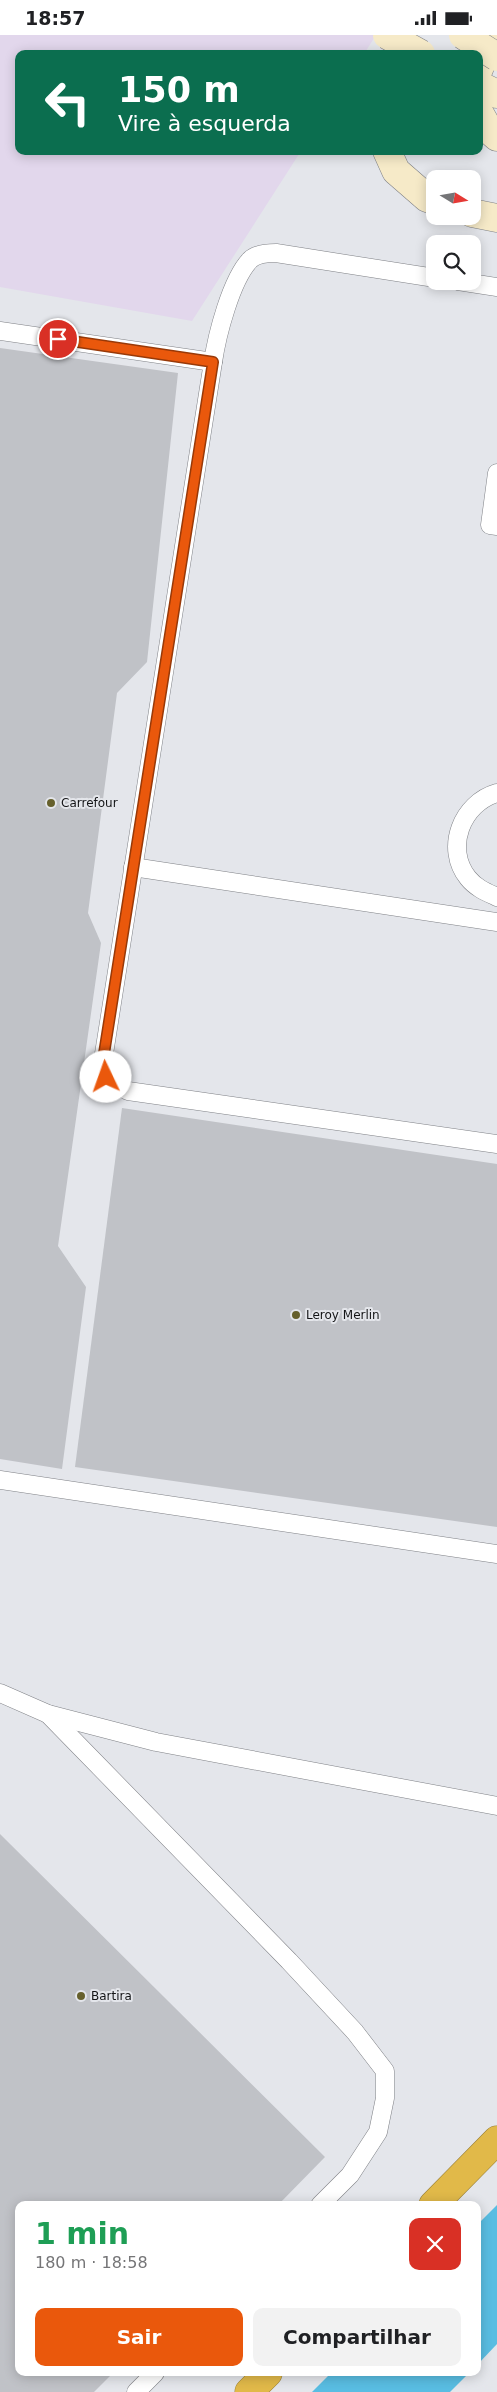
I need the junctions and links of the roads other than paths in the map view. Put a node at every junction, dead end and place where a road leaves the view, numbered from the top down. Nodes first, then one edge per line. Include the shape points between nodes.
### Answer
1 (387, 35) edge
2 (418, 35) edge
3 (463, 35) edge
4 (493, 35) edge
5 (408, 50) edge
6 (414, 50) edge
7 (497, 57) edge
8 (483, 59) edge
9 (483, 87) edge
10 (497, 95) edge
11 (483, 119) edge
12 (497, 137) edge
13 (389, 155) edge
14 (426, 197) edge
15 (481, 215) edge
16 (497, 218) edge
17 (426, 277) edge
18 (481, 285) edge
19 (497, 287) edge
20 (0, 331) edge
21 (213, 362) junction
22 (497, 473) edge
23 (497, 526) edge
24 (497, 793) edge
25 (133, 867) junction
26 (497, 897) edge
27 (497, 920) edge
28 (497, 1143) edge
29 (0, 1480) edge
30 (497, 1555) edge
31 (0, 1693) edge
32 (48, 1714) junction
33 (497, 1806) edge
34 (497, 2140) edge
35 (324, 2201) edge
36 (437, 2201) edge
37 (152, 2376) edge
38 (265, 2376) edge
39 (136, 2392) edge
40 (249, 2392) edge

1 - 6 street, bridge
2 - 5 street
3 - 7 street, bridge
4 - 8 street
9 - 10 street
11 - 12 street
13 - 14 street via 396,171
15 - 16 street
17 - 21 lane via 264,253 251,259 239,278 216,341
18 - 19 lane
20 - 21 lane
21 - 25 lane
22 - 23 lane via 490,525
24 - 26 lane via 472,807 461,823 457,841 459,861 468,878 481,891
25 - 27 lane
25 - 28 lane via 103,1060 106,1077 113,1083 128,1091
29 - 30 lane
31 - 32 lane
32 - 33 lane via 156,1742
32 - 35 lane via 309,1982 355,2032 385,2071 385,2098 378,2132 350,2175
34 - 36 highway
37 - 39 lane
38 - 40 highway

